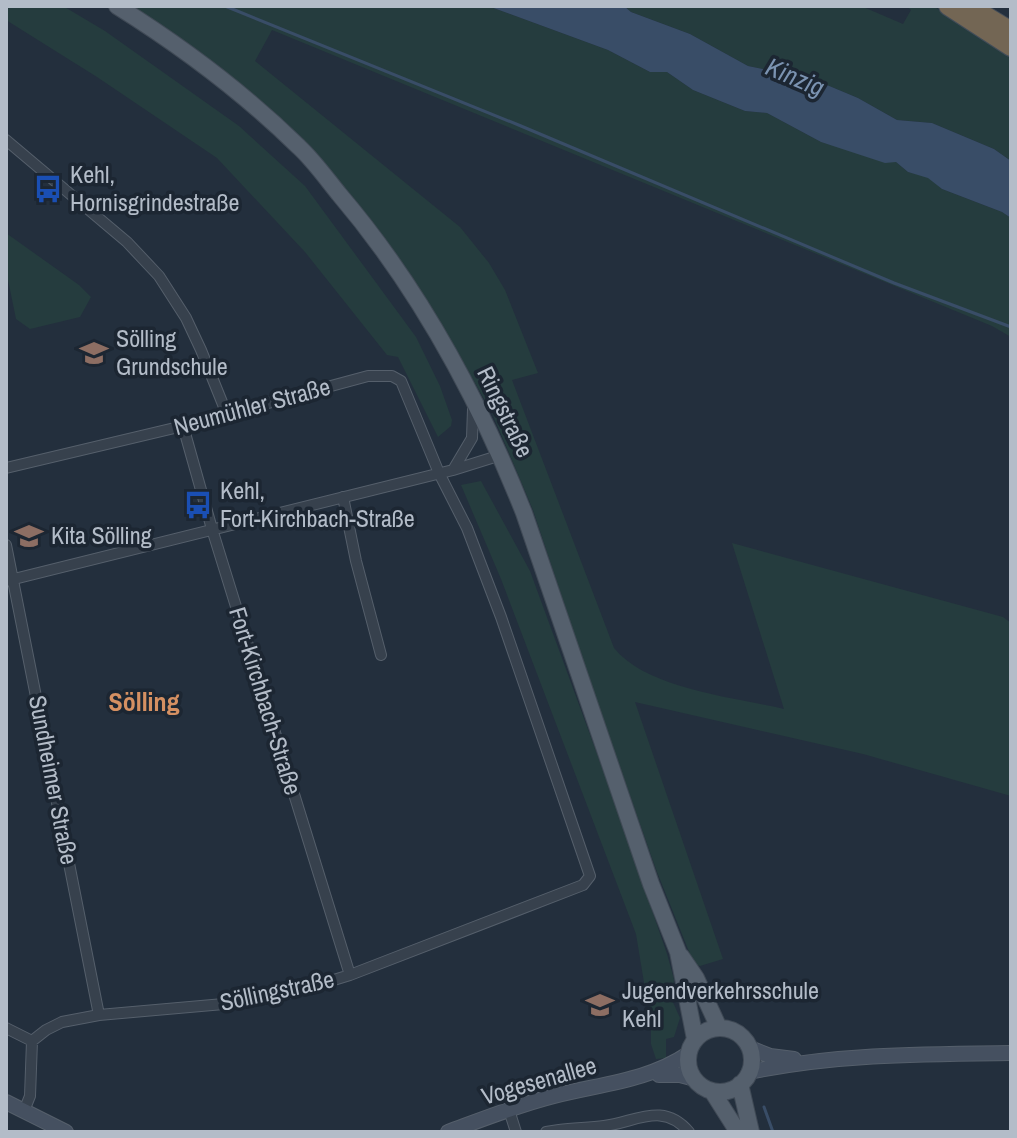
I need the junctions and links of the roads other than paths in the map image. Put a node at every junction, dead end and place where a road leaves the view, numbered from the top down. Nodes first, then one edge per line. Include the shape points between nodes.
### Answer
1 (117, 6) edge
2 (948, 6) edge
3 (970, 6) edge
4 (1011, 31) edge
5 (1011, 47) edge
6 (6, 140) edge
7 (469, 389) junction
8 (226, 412) junction
9 (183, 426) junction
10 (501, 455) junction
11 (6, 468) edge
12 (453, 470) junction
13 (439, 473) junction
14 (343, 497) junction
15 (212, 529) junction
16 (6, 545) edge
17 (9, 580) edge
18 (381, 655) dead end
19 (678, 952) junction
20 (350, 975) junction
21 (99, 1015) junction
22 (6, 1028) edge
23 (719, 1028) junction
24 (32, 1041) junction
25 (692, 1046) junction
26 (750, 1048) junction
27 (1011, 1053) edge
28 (806, 1061) junction
29 (642, 1076) junction
30 (745, 1078) junction
31 (695, 1079) junction
32 (712, 1091) junction
33 (7, 1103) edge
34 (509, 1110) junction
35 (24, 1111) junction
36 (561, 1131) edge
37 (66, 1132) edge
38 (448, 1132) edge
39 (516, 1132) edge
40 (546, 1132) edge
41 (689, 1132) edge
42 (738, 1132) edge
43 (751, 1132) edge

1 - 7 main road, Ringstraße via 197,61 300,148 398,268
2 - 5 highway
3 - 4 highway
6 - 8 street via 127,242 159,276 186,318
7 - 10 main road, Ringstraße
7 - 12 street via 472,438
8 - 9 street, Neumühler Straße
8 - 13 street, Neumühler Straße via 368,376 392,376 401,381
9 - 11 street, Neumühler Straße
9 - 15 street, Fort-Kirchbach-Straße
10 - 12 street
10 - 19 main road, Ringstraße
12 - 13 street
13 - 14 street
13 - 20 street, Söllingstraße via 495,602 589,871 583,885
14 - 15 street
14 - 18 street
15 - 17 street
15 - 20 street, Fort-Kirchbach-Straße
16 - 17 street, Sundheimer Straße
17 - 21 street, Sundheimer Straße
19 - 23 main road, Ringstraße
19 - 25 main road, Ringstraße
20 - 21 street, Söllingstraße via 246,1001
21 - 24 street, Söllingstraße via 62,1022
22 - 24 street
23 - 25 main road via 710,1029
23 - 26 main road via 734,1031
24 - 35 street via 30,1096
25 - 29 street, Vogesenallee via 669,1067
25 - 31 main road via 688,1062
26 - 28 street
26 - 30 main road via 752,1064
27 - 28 street
28 - 30 street
29 - 31 street, Vogesenallee
29 - 34 street, Vogesenallee
30 - 32 main road via 727,1091
30 - 43 main road
31 - 32 main road
32 - 42 main road
33 - 35 street
34 - 38 street, Vogesenallee
34 - 39 street
35 - 37 street
36 - 40 street
36 - 41 street via 647,1114 668,1117

